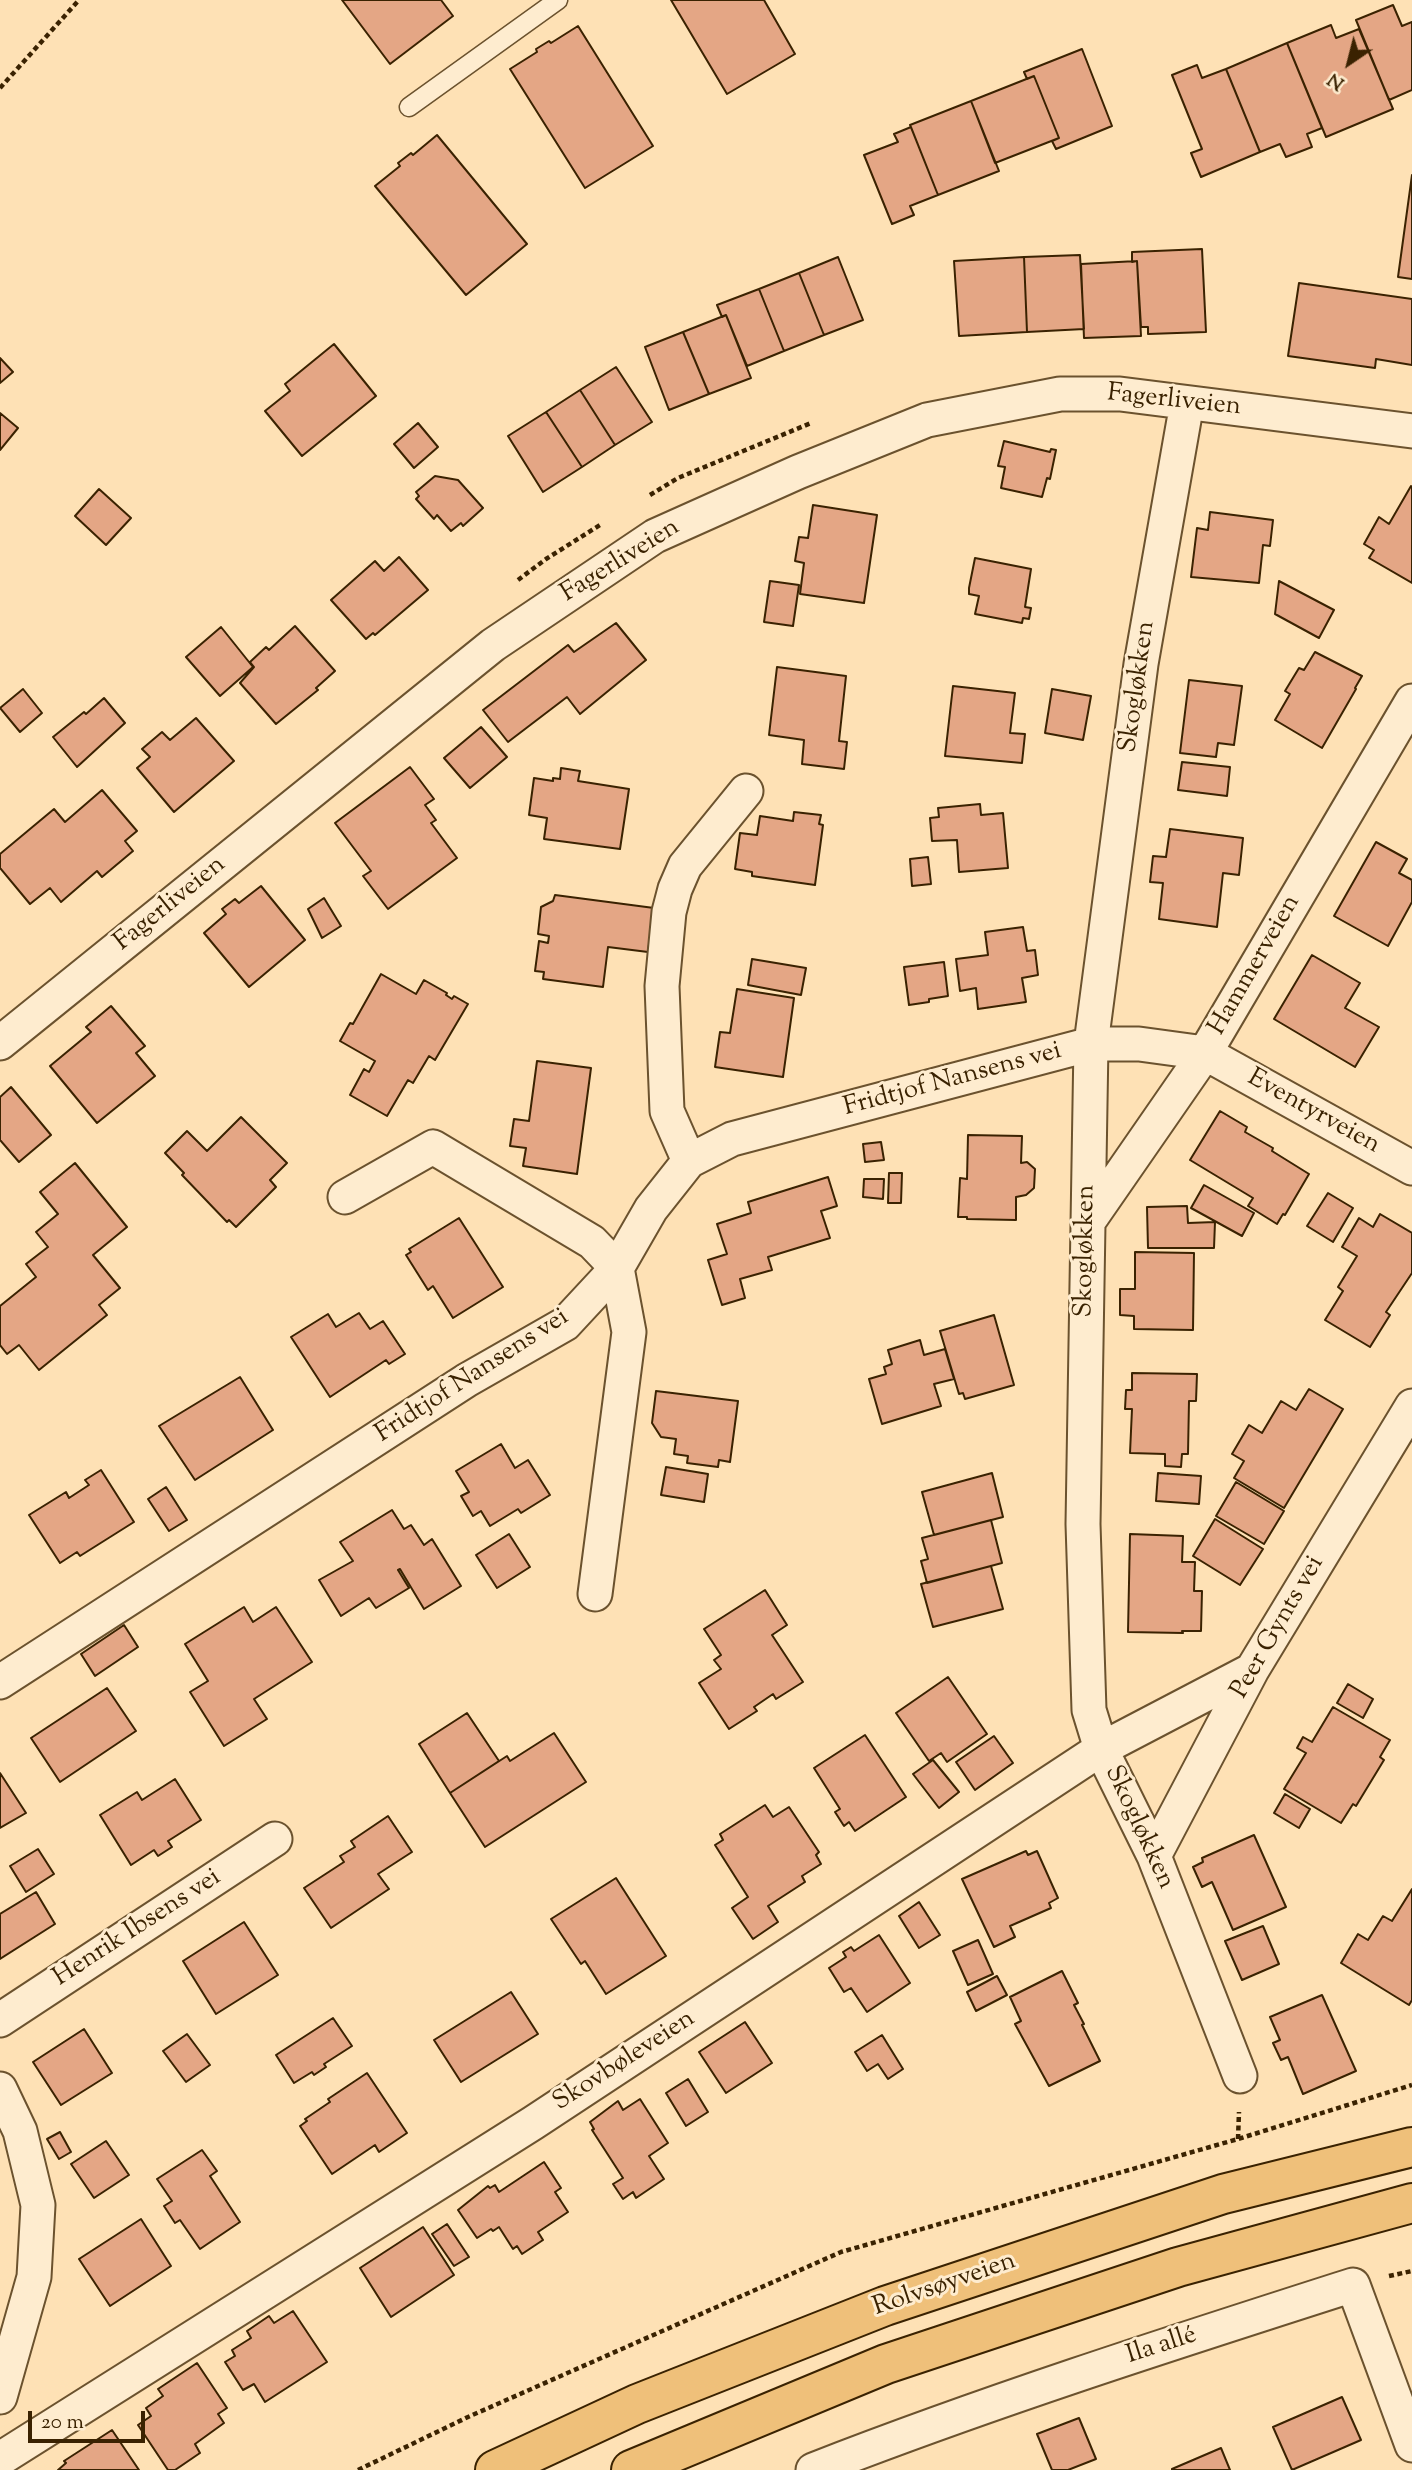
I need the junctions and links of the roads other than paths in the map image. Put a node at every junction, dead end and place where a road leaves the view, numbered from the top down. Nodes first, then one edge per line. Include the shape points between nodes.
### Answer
1 (558, 0) edge
2 (410, 107) dead end
3 (1187, 403) junction
4 (1412, 431) edge
5 (1412, 701) edge
6 (746, 790) dead end
7 (0, 1043) edge
8 (1091, 1044) junction
9 (1205, 1053) junction
10 (689, 1161) junction
11 (1412, 1168) edge
12 (345, 1197) dead end
13 (1088, 1223) junction
14 (617, 1268) junction
15 (1412, 1406) edge
16 (595, 1594) dead end
17 (1252, 1670) junction
18 (0, 1682) edge
19 (1101, 1749) junction
20 (275, 1839) dead end
21 (1154, 1856) junction
22 (0, 2020) edge
23 (1240, 2076) dead end
24 (0, 2089) edge
25 (1412, 2147) edge
26 (1412, 2203) edge
27 (0, 2397) edge
28 (1412, 2445) edge
29 (0, 2459) edge
30 (495, 2470) edge
31 (631, 2470) edge
32 (813, 2470) edge

1 - 2 lane
3 - 4 street, Fagerliveien
3 - 7 street, Fagerliveien via 1119,394 1060,394 927,420 655,536 493,645
3 - 8 street, Skogløkken via 1141,664
5 - 9 street, Hammerveien
6 - 10 street via 685,866 669,912 662,986 667,1111
8 - 9 street, Eventyrveien via 1139,1044
8 - 10 street, Fridtjof Nansens vei via 732,1139
8 - 13 street, Skogløkken
9 - 11 street, Eventyrveien
9 - 13 street, Hammerveien
10 - 14 street, Fridtjof Nansens vei via 651,1209
12 - 14 street via 433,1147 592,1242
13 - 19 street, Skogløkken via 1083,1524 1089,1710
14 - 16 street via 629,1332
14 - 18 street, Fridtjof Nansens vei via 565,1324 467,1380
15 - 17 street, Peer Gynts vei
17 - 19 street, Skovbøleveien
17 - 21 street, Peer Gynts vei
19 - 21 street, Skogløkken
19 - 29 street, Skovbøleveien via 533,2123
20 - 22 street, Henrik Ibsens vei
21 - 23 street, Skogløkken
24 - 27 street via 20,2131 38,2205 34,2277
25 - 30 main road, Rolvsøyveien via 1223,2194 885,2306 637,2404
26 - 31 main road, Rolvsøyveien via 1178,2267 886,2364
28 - 32 street, Ila allé via 1353,2285

